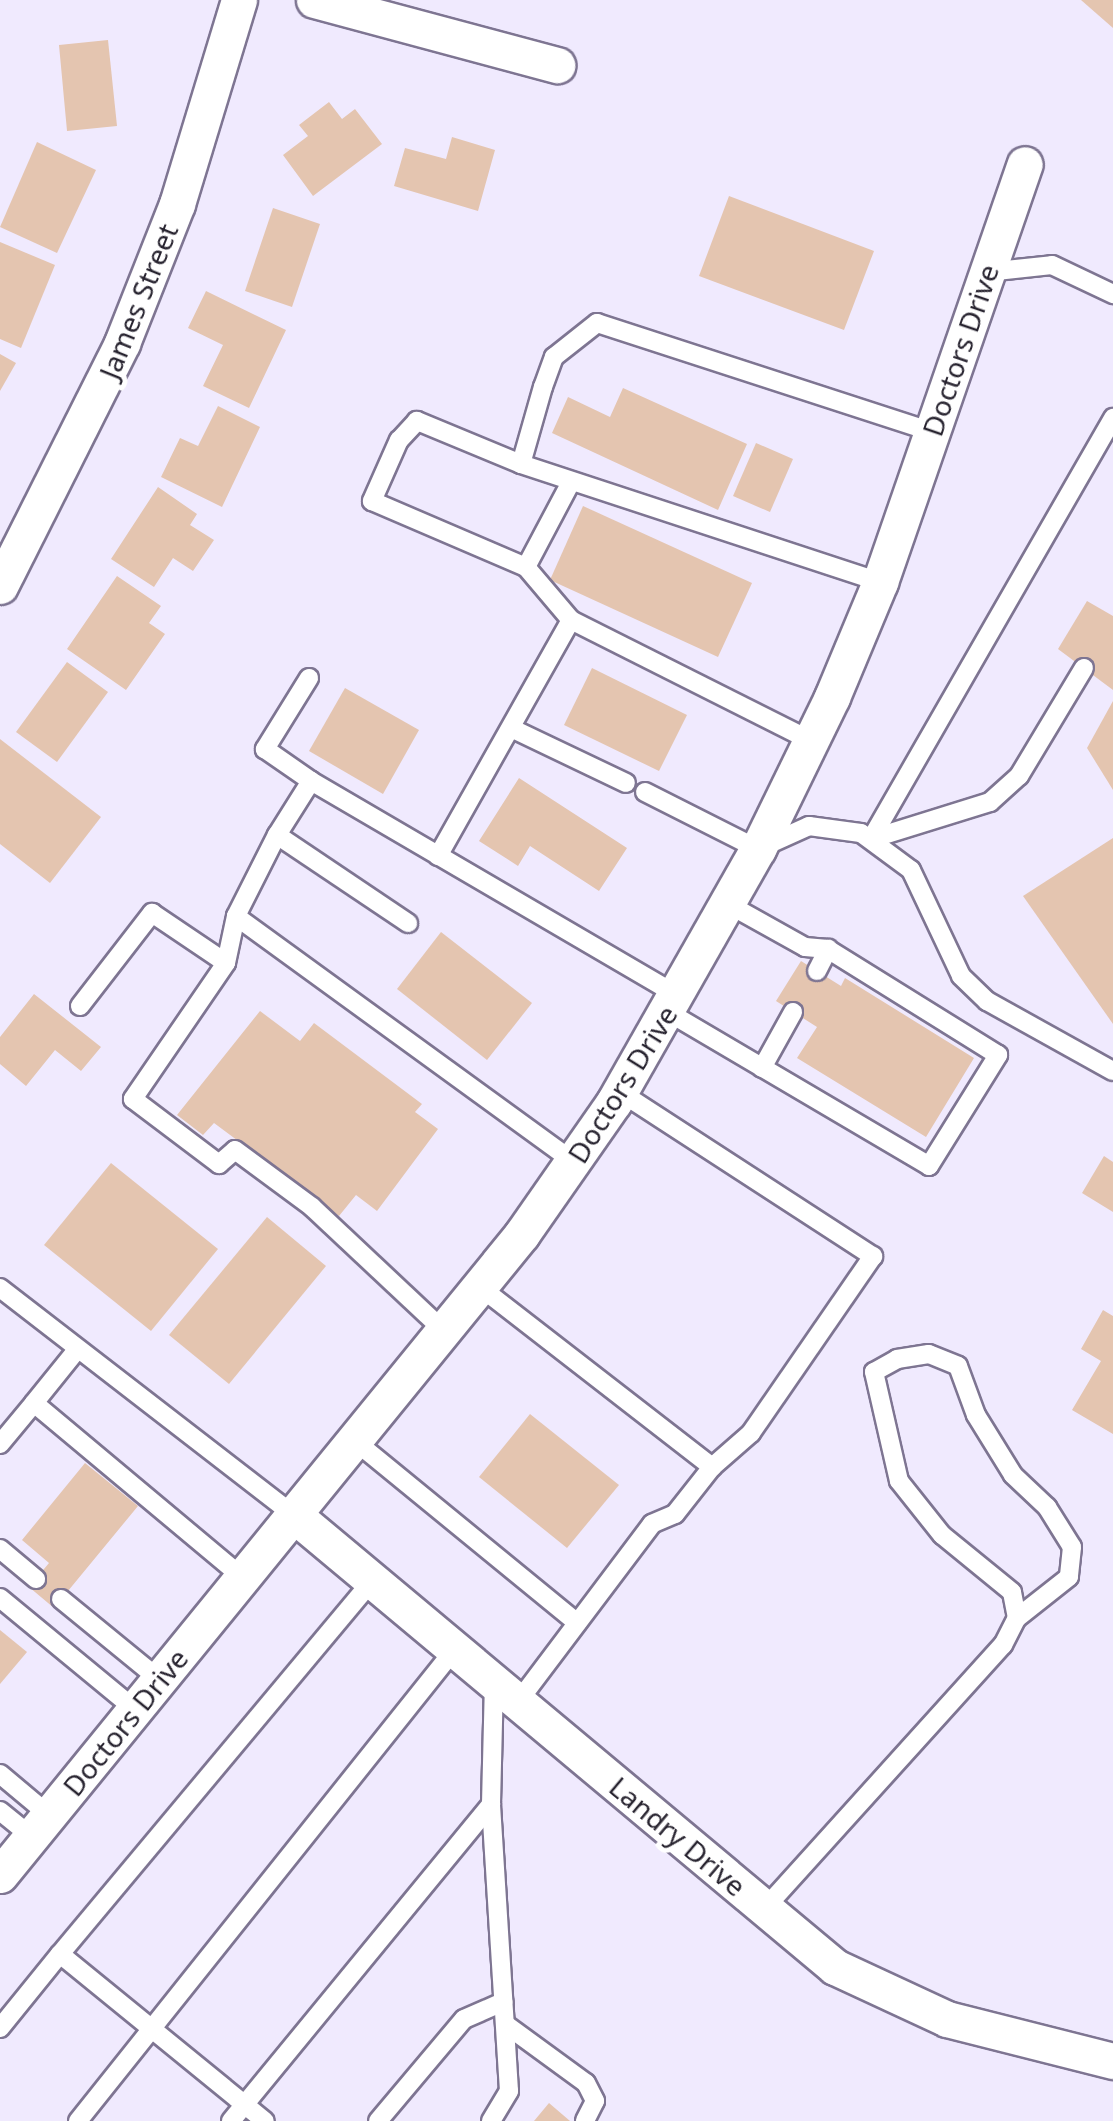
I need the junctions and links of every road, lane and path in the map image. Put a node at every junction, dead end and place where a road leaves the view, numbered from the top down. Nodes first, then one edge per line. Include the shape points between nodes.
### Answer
1 (239, 0) edge
2 (314, 0) edge
3 (557, 65) dead end
4 (1025, 164) dead end
5 (987, 272) junction
6 (1113, 294) edge
7 (1113, 418) edge
8 (932, 432) junction
9 (521, 464) junction
10 (571, 482) junction
11 (526, 567) junction
12 (880, 582) junction
13 (0, 586) edge
14 (571, 620) junction
15 (1084, 668) dead end
16 (309, 678) dead end
17 (513, 730) junction
18 (812, 741) junction
19 (311, 782) junction
20 (626, 783) dead end
21 (645, 792) dead end
22 (277, 836) junction
23 (871, 839) junction
24 (758, 848) junction
25 (438, 856) junction
26 (728, 904) junction
27 (236, 916) junction
28 (408, 923) dead end
29 (828, 949) junction
30 (226, 963) junction
31 (817, 971) dead end
32 (673, 1004) junction
33 (80, 1006) dead end
34 (793, 1012) dead end
35 (762, 1068) junction
36 (1113, 1071) edge
37 (620, 1092) junction
38 (574, 1162) junction
39 (480, 1286) junction
40 (0, 1288) edge
41 (444, 1331) junction
42 (76, 1351) junction
43 (34, 1403) junction
44 (355, 1441) junction
45 (0, 1444) edge
46 (712, 1467) junction
47 (294, 1515) junction
48 (0, 1548) edge
49 (243, 1578) junction
50 (36, 1579) dead end
51 (372, 1581) junction
52 (0, 1598) edge
53 (60, 1598) dead end
54 (1018, 1618) junction
55 (578, 1623) junction
56 (454, 1650) junction
57 (160, 1680) junction
58 (505, 1694) junction
59 (136, 1710) junction
60 (0, 1774) edge
61 (491, 1804) junction
62 (0, 1811) edge
63 (41, 1826) junction
64 (0, 1875) edge
65 (765, 1908) junction
66 (60, 1954) junction
67 (503, 2002) junction
68 (504, 2024) junction
69 (0, 2028) edge
70 (153, 2030) junction
71 (1113, 2061) edge
72 (244, 2104) junction
73 (78, 2121) edge
74 (231, 2121) edge
75 (265, 2121) edge
76 (378, 2121) edge
77 (491, 2121) edge
78 (584, 2121) edge

1 - 13 street, James Street via 176,204 122,343
2 - 3 street
4 - 5 street, Doctors Drive
5 - 6 lane via 1030,262 1052,265
5 - 8 street, Doctors Drive
7 - 23 lane
8 - 9 lane via 596,324 554,357
8 - 12 street, Doctors Drive
9 - 10 lane
9 - 11 lane via 417,420 399,440 372,501
10 - 11 lane
10 - 12 lane
11 - 14 lane
12 - 18 street, Doctors Drive
14 - 17 lane
14 - 18 lane
15 - 23 lane via 1019,776 990,802
16 - 19 lane via 266,749
17 - 20 lane
17 - 25 lane
18 - 24 street, Doctors Drive
19 - 22 lane
19 - 25 lane
21 - 24 lane
22 - 27 lane
22 - 28 lane
23 - 24 lane via 844,826 809,826
23 - 36 lane via 911,870 961,976 987,1001
24 - 26 street, Doctors Drive
25 - 32 lane
26 - 29 lane via 804,947
26 - 32 street, Doctors Drive
27 - 30 lane
27 - 38 lane
29 - 31 lane
29 - 35 lane via 998,1055 929,1166
30 - 33 lane via 152,912
30 - 41 lane via 133,1098 219,1164 236,1150 312,1207
32 - 35 lane
32 - 37 street, Doctors Drive
34 - 35 lane
37 - 38 street, Doctors Drive
37 - 46 lane via 873,1256 751,1433
38 - 39 street, Doctors Drive
39 - 41 street, Doctors Drive
39 - 46 lane
40 - 42 lane
41 - 44 street, Doctors Drive
42 - 43 lane
42 - 47 lane
43 - 45 lane
43 - 49 lane
44 - 47 street, Doctors Drive
44 - 55 lane
46 - 55 lane via 674,1514 652,1524
47 - 49 street, Doctors Drive
47 - 51 street, Landry Drive
48 - 50 lane
49 - 57 street, Doctors Drive
51 - 56 street, Landry Drive
51 - 66 lane
52 - 59 lane
53 - 57 lane
54 - 54 lane via 1069,1577 1072,1547 1047,1507 1013,1476 976,1415 958,1366 929,1354 897,1359 874,1372 898,1480 942,1535 1012,1592
54 - 65 lane via 1003,1646
55 - 58 lane
56 - 58 street, Landry Drive
56 - 70 lane
57 - 59 street, Doctors Drive
58 - 61 lane
58 - 65 street, Landry Drive
59 - 63 street, Doctors Drive
60 - 63 lane
61 - 67 lane
61 - 72 lane
62 - 63 lane
63 - 64 street, Doctors Drive
65 - 71 street, Landry Drive via 836,1967 893,1999 1004,2037
66 - 69 lane
66 - 70 lane
67 - 68 lane
67 - 76 lane via 464,2020
68 - 77 lane via 509,2091
68 - 78 lane via 586,2083 595,2101
70 - 72 lane
70 - 73 lane
72 - 74 lane
72 - 75 lane

